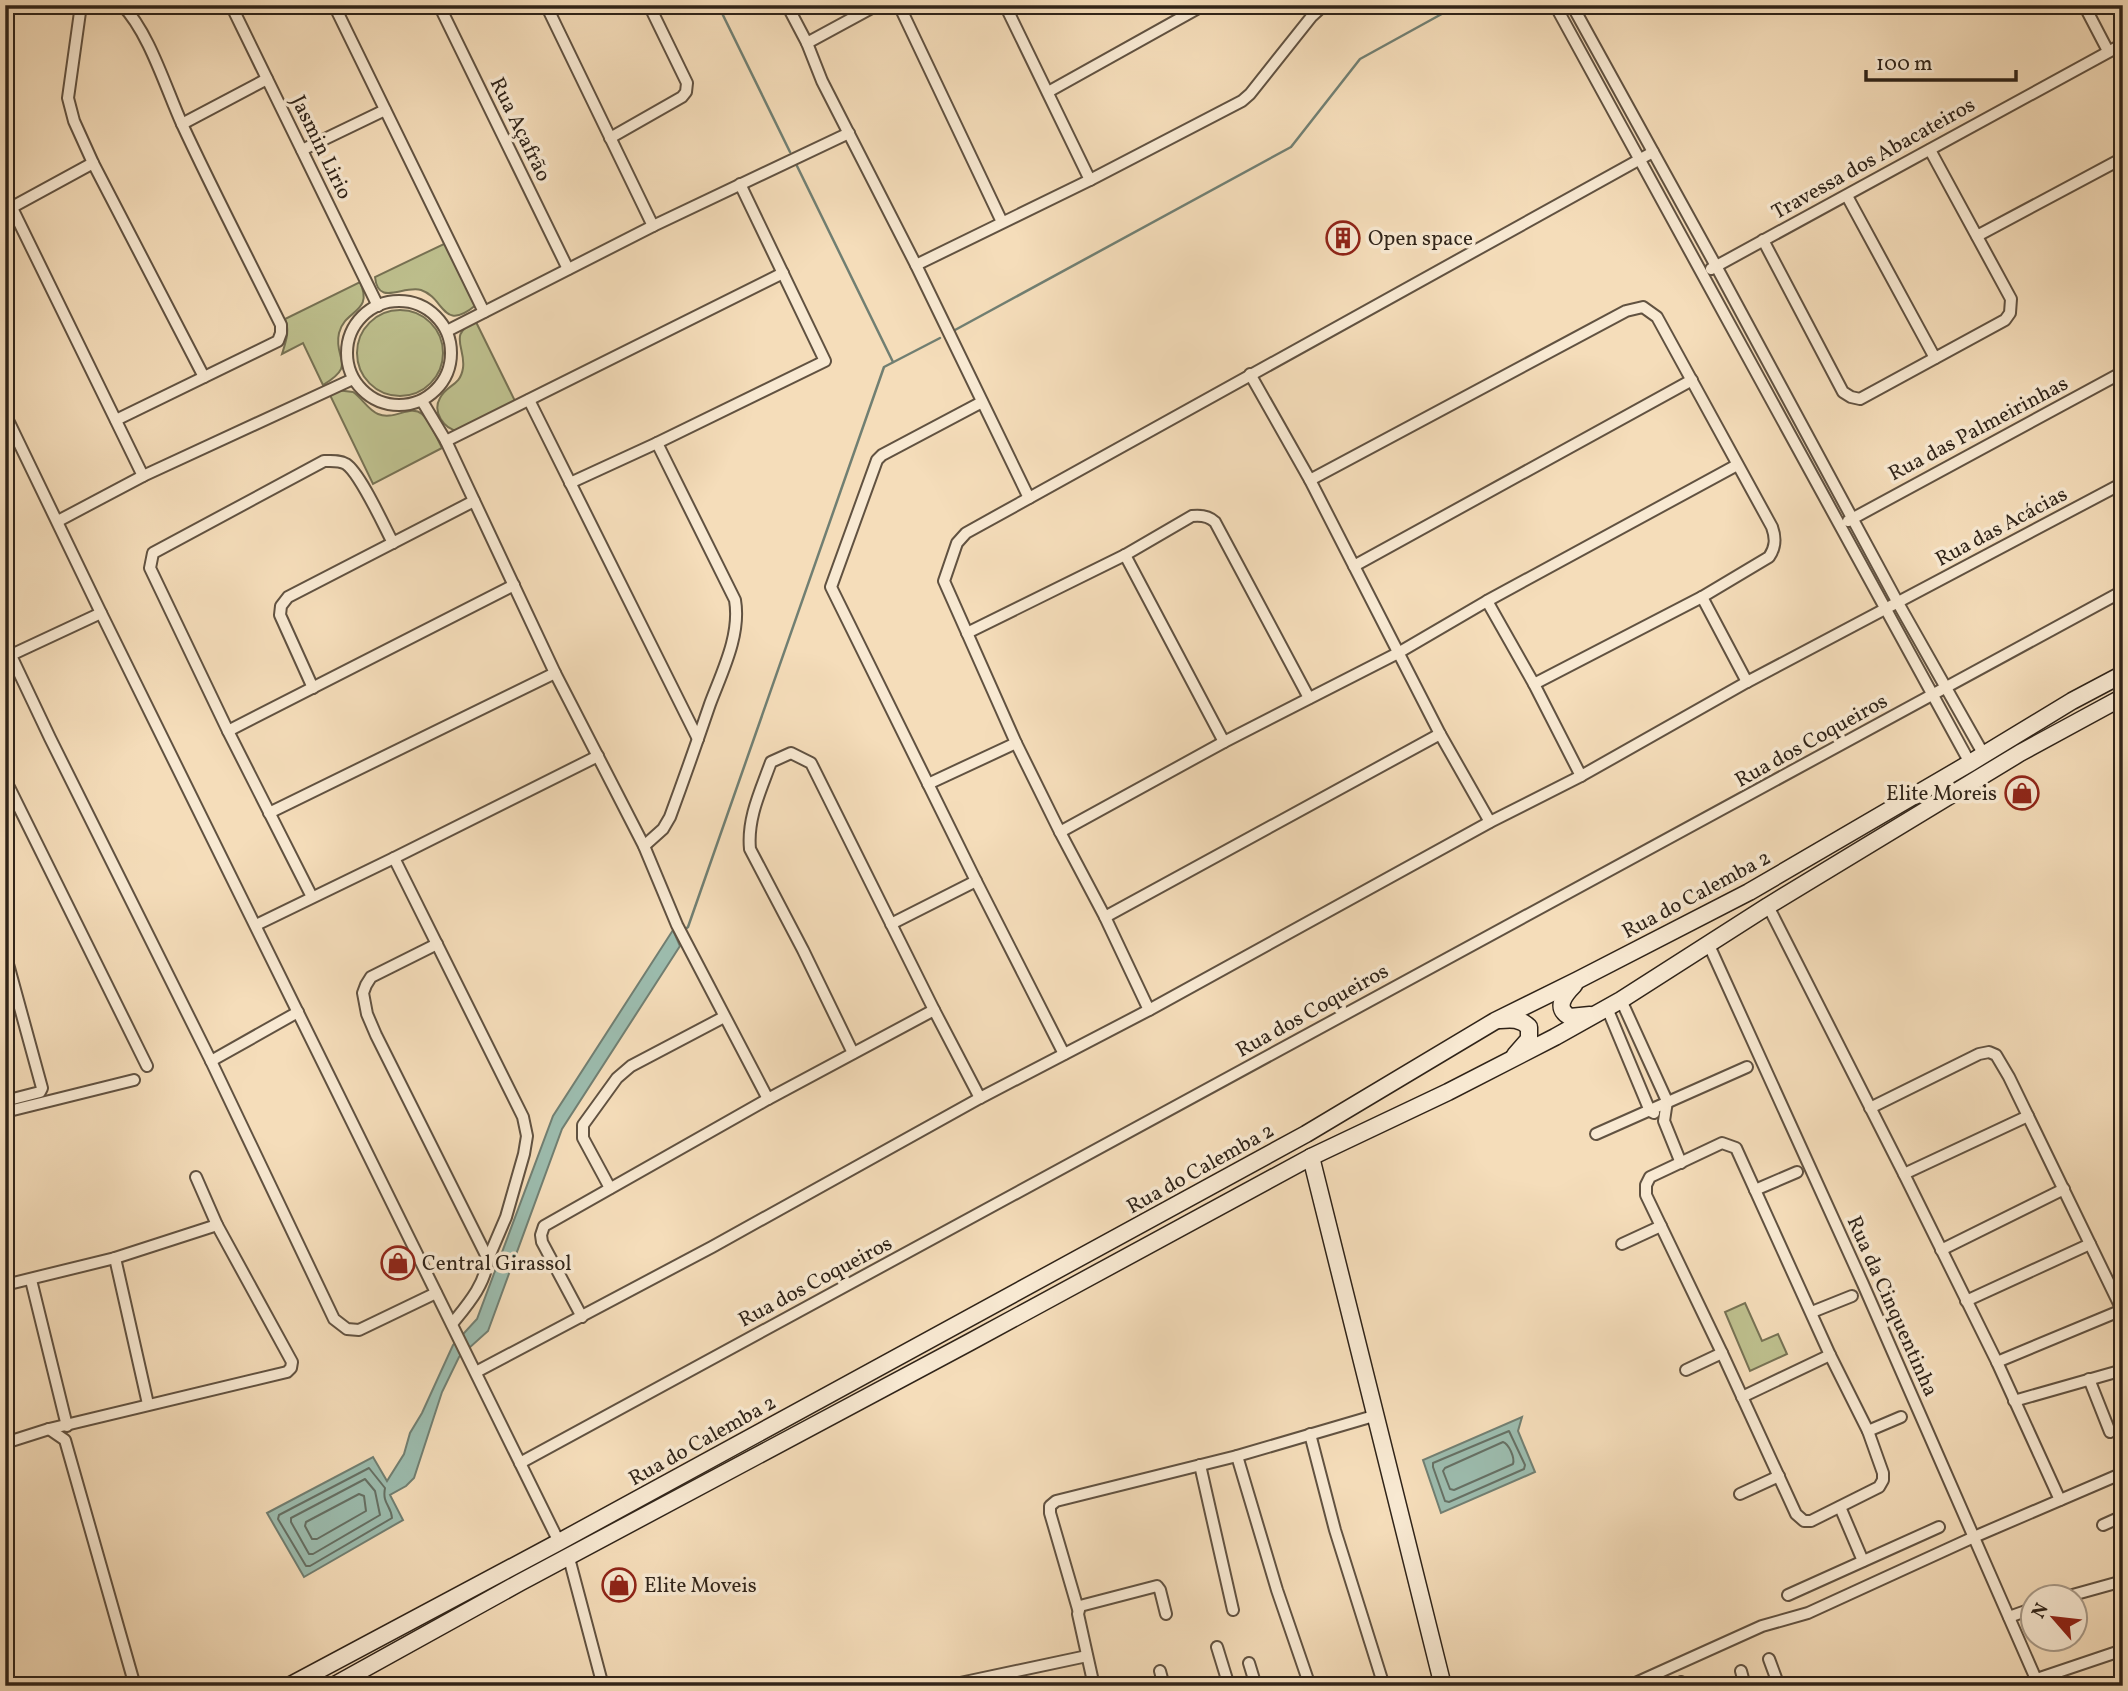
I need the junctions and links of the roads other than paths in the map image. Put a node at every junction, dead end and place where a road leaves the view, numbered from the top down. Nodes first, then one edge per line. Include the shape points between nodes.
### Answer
1 (81, 5) edge
2 (122, 5) edge
3 (230, 5) edge
4 (334, 5) edge
5 (439, 5) edge
6 (545, 5) edge
7 (649, 5) edge
8 (787, 5) edge
9 (877, 5) edge
10 (899, 5) edge
11 (1006, 5) edge
12 (1204, 5) edge
13 (1324, 5) edge
14 (1556, 5) edge
15 (1572, 5) edge
16 (2084, 5) edge
17 (807, 43) junction
18 (2123, 44) edge
19 (2108, 51) junction
20 (267, 79) junction
21 (1048, 92) junction
22 (385, 110) junction
23 (182, 124) junction
24 (849, 133) junction
25 (610, 138) junction
26 (1930, 149) junction
27 (302, 150) junction
28 (1653, 152) junction
29 (2123, 158) edge
30 (1640, 159) junction
31 (93, 163) junction
32 (1090, 180) junction
33 (740, 184) junction
34 (1847, 196) junction
35 (9, 209) edge
36 (1002, 222) junction
37 (653, 226) junction
38 (1977, 236) junction
39 (1763, 240) junction
40 (916, 265) junction
41 (1716, 266) junction
42 (568, 269) junction
43 (783, 273) junction
44 (1702, 274) junction
45 (378, 306) junction
46 (484, 312) junction
47 (447, 331) junction
48 (1935, 358) junction
49 (2123, 372) edge
50 (1250, 374) junction
51 (204, 377) junction
52 (352, 379) junction
53 (1692, 380) junction
54 (529, 400) junction
55 (422, 401) junction
56 (982, 402) junction
57 (5, 414) edge
58 (116, 420) junction
59 (446, 441) junction
60 (657, 443) junction
61 (1737, 465) junction
62 (143, 476) junction
63 (1310, 480) junction
64 (570, 483) junction
65 (2123, 483) edge
66 (1029, 498) junction
67 (474, 501) junction
68 (1853, 518) junction
69 (58, 521) junction
70 (1840, 526) junction
71 (393, 543) junction
72 (1125, 555) junction
73 (1354, 566) junction
74 (513, 585) junction
75 (2123, 591) edge
76 (1702, 597) junction
77 (1487, 601) junction
78 (1898, 603) junction
79 (1885, 610) junction
80 (100, 613) junction
81 (967, 633) junction
82 (5, 643) edge
83 (1398, 653) junction
84 (11, 656) junction
85 (555, 673) junction
86 (2123, 674) edge
87 (1747, 682) junction
88 (1534, 684) junction
89 (313, 688) junction
90 (1946, 688) junction
91 (1933, 695) junction
92 (2123, 697) edge
93 (1309, 698) junction
94 (228, 732) junction
95 (1440, 734) junction
96 (698, 739) junction
97 (1224, 742) junction
98 (1016, 743) junction
99 (598, 756) junction
100 (1977, 759) junction
101 (1581, 776) junction
102 (5, 779) edge
103 (928, 783) junction
104 (269, 813) junction
105 (1490, 822) junction
106 (1060, 832) junction
107 (643, 846) junction
108 (394, 858) junction
109 (976, 881) junction
110 (312, 897) junction
111 (1768, 906) junction
112 (1105, 918) junction
113 (891, 924) junction
114 (256, 925) junction
115 (1708, 943) junction
116 (437, 944) junction
117 (5, 953) edge
118 (1578, 980) junction
119 (1607, 1008) junction
120 (934, 1010) junction
121 (1149, 1010) junction
122 (298, 1013) junction
123 (724, 1017) junction
124 (1495, 1021) junction
125 (853, 1053) junction
126 (1064, 1054) junction
127 (1511, 1059) junction
128 (211, 1061) junction
129 (147, 1066) dead end
130 (1747, 1067) dead end
131 (134, 1080) dead end
132 (980, 1098) junction
133 (768, 1099) junction
134 (5, 1101) edge
135 (1667, 1101) junction
136 (1870, 1108) junction
137 (1650, 1111) junction
138 (5, 1112) edge
139 (2028, 1116) junction
140 (1664, 1121) junction
141 (1596, 1134) dead end
142 (1311, 1157) junction
143 (1681, 1163) junction
144 (1797, 1172) dead end
145 (1905, 1174) junction
146 (195, 1177) dead end
147 (610, 1188) junction
148 (2064, 1189) junction
149 (1755, 1190) junction
150 (217, 1225) junction
151 (1661, 1226) junction
152 (1622, 1244) dead end
153 (2090, 1244) junction
154 (1941, 1250) junction
155 (115, 1258) junction
156 (488, 1259) junction
157 (31, 1280) junction
158 (5, 1285) edge
159 (436, 1293) junction
160 (1852, 1296) dead end
161 (1966, 1301) junction
162 (2122, 1311) edge
163 (1812, 1312) junction
164 (582, 1317) junction
165 (452, 1324) junction
166 (1723, 1353) junction
167 (1830, 1354) junction
168 (1997, 1362) junction
169 (1686, 1370) dead end
170 (2123, 1370) edge
171 (476, 1372) junction
172 (2089, 1379) junction
173 (1742, 1397) junction
174 (2014, 1401) junction
175 (148, 1404) junction
176 (1377, 1415) junction
177 (1901, 1417) dead end
178 (67, 1426) junction
179 (49, 1429) junction
180 (1868, 1431) junction
181 (2110, 1432) dead end
182 (1310, 1434) junction
183 (5, 1442) edge
184 (1237, 1456) junction
185 (520, 1463) junction
186 (1200, 1465) junction
187 (2123, 1474) edge
188 (1779, 1476) junction
189 (1740, 1494) dead end
190 (2060, 1500) junction
191 (1840, 1507) junction
192 (2123, 1516) edge
193 (2103, 1525) dead end
194 (1939, 1527) dead end
195 (1974, 1537) junction
196 (559, 1542) junction
197 (569, 1558) junction
198 (1863, 1561) junction
199 (2123, 1581) edge
200 (2090, 1591) edge
201 (1788, 1595) dead end
202 (1078, 1609) junction
203 (1233, 1610) dead end
204 (2020, 1613) edge
205 (1166, 1614) dead end
206 (2008, 1617) junction
207 (1217, 1647) dead end
208 (2123, 1650) edge
209 (1087, 1657) junction
210 (1769, 1659) dead end
211 (1249, 1663) dead end
212 (1160, 1671) dead end
213 (1741, 1671) dead end
214 (1001, 1680) edge
215 (2038, 1683) edge
216 (135, 1686) edge
217 (289, 1686) edge
218 (332, 1686) edge
219 (603, 1686) edge
220 (946, 1686) edge
221 (1094, 1686) edge
222 (1164, 1686) edge
223 (1229, 1686) edge
224 (1256, 1686) edge
225 (1310, 1686) edge
226 (1384, 1686) edge
227 (1443, 1686) edge
228 (1629, 1686) edge
229 (1745, 1686) edge
230 (1779, 1686) edge

1 - 31 street via 68,98
2 - 23 street via 148,47
3 - 20 street, Jasmin Lirio
4 - 22 street
5 - 42 street, Rua Açafrão
6 - 25 street
7 - 25 street via 687,83 686,92
8 - 17 street
9 - 17 street
10 - 36 street
11 - 21 street
12 - 21 street
13 - 32 street via 1242,101
14 - 30 street
15 - 28 street
16 - 19 street
17 - 24 street
18 - 19 street, Travessa dos Abacateiros
19 - 26 street, Travessa dos Abacateiros
20 - 23 street
20 - 27 street, Jasmin Lirio
21 - 32 street
22 - 27 street
22 - 46 street
23 - 51 street via 281,325 278,341
24 - 33 street
24 - 40 street
25 - 37 street
26 - 34 street, Travessa dos Abacateiros
26 - 38 street
27 - 45 street, Jasmin Lirio
28 - 30 street
28 - 41 street
29 - 38 street
30 - 44 street
30 - 50 street
31 - 35 street
31 - 51 street
32 - 36 street
33 - 37 street
33 - 43 street
34 - 39 street, Travessa dos Abacateiros
34 - 48 street
35 - 58 street
36 - 40 street
37 - 42 street
38 - 48 street via 2011,299 2010,313
39 - 41 street, Travessa dos Abacateiros
39 - 48 street via 1843,392 1860,399
40 - 56 street
41 - 44 street, Travessa dos Abacateiros
41 - 68 street
42 - 46 street
43 - 54 street
43 - 60 street via 825,360
44 - 70 street
45 - 47 street via 407,301 422,306 436,315
45 - 52 street via 356,324 349,340
46 - 47 street
47 - 55 street via 452,355 447,373
49 - 68 street, Rua das Palmeirinhas
50 - 63 street
50 - 66 street
51 - 58 street
52 - 55 street via 383,402
52 - 62 street
53 - 61 street
53 - 63 street via 1657,317 1649,309 1633,308
53 - 73 street
54 - 59 street
54 - 64 street
55 - 59 street
56 - 66 street
56 - 103 street via 877,460 831,587
57 - 69 street
58 - 62 street
59 - 67 street
60 - 64 street
60 - 96 street via 735,600 731,644
61 - 76 street via 1772,527 1774,545 1769,556
61 - 77 street
62 - 69 street
63 - 73 street
64 - 96 street
65 - 78 street, Rua das Acácias
66 - 81 street via 957,542 944,581
67 - 71 street
67 - 74 street
68 - 70 street, Rua das Palmeirinhas
68 - 78 street
69 - 80 street
70 - 79 street
71 - 89 street via 288,597 281,606
71 - 94 street via 357,476 338,460 311,467 153,553 150,568
72 - 81 street
72 - 93 street via 1192,516 1211,518
72 - 97 street
73 - 83 street
74 - 85 street
74 - 89 street
75 - 90 street, Rua dos Coqueiros
76 - 87 street
76 - 88 street
77 - 83 street
77 - 88 street
78 - 79 street, Rua das Acácias
78 - 90 street
79 - 87 street, Rua das Acácias
79 - 91 street
80 - 84 street
80 - 114 street
81 - 98 street
82 - 84 street
83 - 93 street
83 - 95 street
84 - 128 street
85 - 99 street
85 - 104 street
86 - 100 main road, Rua do Calemba 2
87 - 101 street, Rua das Acácias
88 - 101 street
89 - 94 street
90 - 91 street, Rua dos Coqueiros
90 - 100 street
91 - 100 street
91 - 185 street, Rua dos Coqueiros
92 - 111 main road, Rua do Calemba 2 via 2020,753
93 - 97 street
94 - 104 street
95 - 105 street
95 - 112 street
96 - 107 street via 670,817
97 - 106 street
98 - 103 street
98 - 106 street
99 - 107 street
99 - 108 street
100 - 118 main road, Rua do Calemba 2 via 1749,892
101 - 105 street, Rua das Acácias
102 - 129 street
103 - 109 street
104 - 110 street
105 - 121 street, Rua das Acácias
106 - 112 street
107 - 123 street
108 - 110 street
108 - 116 street
109 - 113 street
109 - 126 street
110 - 114 street
111 - 115 main road, Rua do Calemba 2
111 - 136 street
112 - 121 street
113 - 120 street
113 - 125 street via 811,763 790,753 771,762 750,821 750,849
114 - 122 street
115 - 119 main road, Rua do Calemba 2
115 - 195 street, Rua da Cinquentinha
116 - 156 street via 523,1117 527,1136 506,1217
116 - 156 street via 371,977 363,993 376,1035
117 - 134 street via 42,1088
118 - 119 main road via 1565,994 1562,1010 1570,1017
118 - 124 main road, Rua do Calemba 2
119 - 127 main road, Rua do Calemba 2
119 - 135 street
119 - 137 street
120 - 125 street
120 - 132 street
121 - 126 street, Rua das Acácias
122 - 128 street
122 - 159 street
123 - 133 street
123 - 147 street via 631,1066 583,1125 583,1138
124 - 127 main road via 1514,1019 1529,1027 1529,1039
124 - 196 main road, Rua do Calemba 2 via 1306,1134
125 - 133 street
126 - 132 street, Rua das Acácias
127 - 142 main road, Rua do Calemba 2
128 - 159 street via 334,1319 347,1329 359,1330
130 - 135 street
131 - 138 street
132 - 164 street, Rua das Acácias
133 - 147 street
135 - 137 street
135 - 140 street
136 - 139 street via 1989,1052 1998,1056
136 - 145 street
137 - 140 street
137 - 141 street
139 - 145 street
139 - 148 street
140 - 143 street
142 - 176 main road
142 - 197 main road, Rua do Calemba 2
143 - 149 street via 1728,1144 1736,1149
143 - 151 street via 1650,1177 1646,1185
144 - 149 street
145 - 154 street
146 - 150 street
147 - 164 street via 542,1230 542,1242
148 - 153 street
148 - 154 street
149 - 163 street
150 - 155 street
150 - 175 street via 292,1362 291,1368
151 - 152 street
151 - 166 street
153 - 161 street
153 - 162 street
154 - 161 street
155 - 157 street
155 - 175 street
156 - 165 street via 475,1294
157 - 158 street
157 - 178 street
159 - 165 street
160 - 163 street
161 - 168 street
162 - 168 street
163 - 167 street
164 - 171 street, Rua das Acácias
165 - 171 street
166 - 169 street
166 - 173 street
167 - 173 street
167 - 180 street
168 - 174 street
170 - 172 street
171 - 185 street
172 - 174 street
172 - 181 street
173 - 188 street
174 - 190 street
175 - 178 street
176 - 182 street
176 - 227 main road
177 - 180 street
178 - 179 street
179 - 183 street
179 - 216 street via 65,1440
180 - 191 street via 1883,1480 1879,1487
182 - 184 street
182 - 226 street
184 - 186 street
184 - 225 street
185 - 196 street
186 - 202 street via 1051,1506
186 - 203 street
187 - 190 street
188 - 189 street
188 - 191 street via 1796,1514 1804,1521
190 - 195 street
191 - 198 street
192 - 193 street
194 - 198 street
195 - 206 street, Rua da Cinquentinha
195 - 228 street via 1808,1613 1762,1626
196 - 217 main road, Rua do Calemba 2
197 - 218 main road, Rua do Calemba 2
197 - 219 street
198 - 201 street
199 - 200 street
202 - 205 street via 1157,1586
202 - 209 street
204 - 206 street
206 - 215 street, Rua da Cinquentinha
207 - 223 street
208 - 215 street
209 - 214 street
209 - 221 street
210 - 230 street
211 - 224 street
212 - 222 street
213 - 229 street
214 - 220 street

